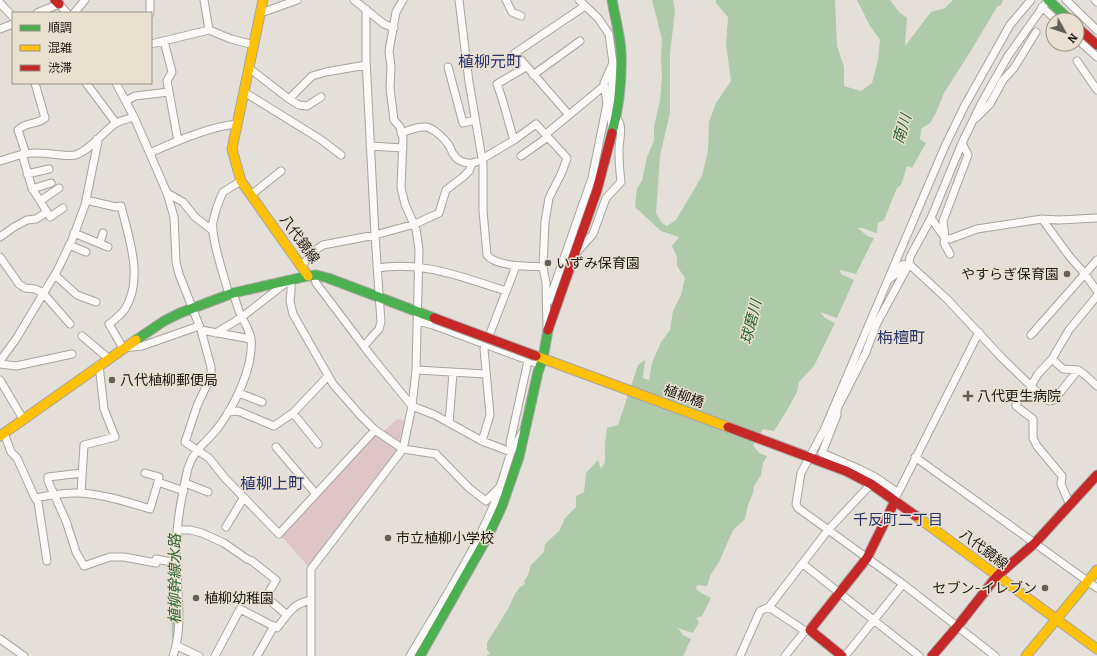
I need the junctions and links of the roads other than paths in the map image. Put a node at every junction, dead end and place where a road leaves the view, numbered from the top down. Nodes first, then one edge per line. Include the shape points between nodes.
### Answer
1 (85, 0) edge
2 (150, 0) edge
3 (204, 0) edge
4 (263, 0) edge
5 (297, 0) edge
6 (354, 0) edge
7 (403, 0) edge
8 (459, 0) edge
9 (506, 0) edge
10 (580, 0) edge
11 (612, 0) edge
12 (1031, 0) edge
13 (1066, 0) edge
14 (57, 2) edge
15 (0, 3) edge
16 (1045, 4) edge
17 (585, 6) junction
18 (366, 9) junction
19 (39, 12) edge
20 (67, 12) edge
21 (75, 12) edge
22 (150, 12) edge
23 (1058, 12) edge
24 (261, 14) junction
25 (521, 16) dead end
26 (12, 17) edge
27 (12, 24) edge
28 (394, 28) junction
29 (0, 29) edge
30 (209, 30) junction
31 (1097, 30) edge
32 (1036, 32) dead end
33 (1085, 35) edge
34 (164, 40) junction
35 (152, 41) edge
36 (580, 41) dead end
37 (254, 45) junction
38 (1085, 46) edge
39 (1097, 46) edge
40 (1097, 57) edge
41 (1077, 61) dead end
42 (613, 63) junction
43 (366, 65) junction
44 (448, 67) dead end
45 (526, 67) junction
46 (249, 68) junction
47 (533, 75) junction
48 (35, 84) edge
49 (87, 84) edge
50 (117, 84) edge
51 (604, 86) junction
52 (1097, 90) edge
53 (169, 92) junction
54 (244, 92) junction
55 (321, 97) dead end
56 (289, 99) junction
57 (126, 101) junction
58 (607, 104) junction
59 (569, 115) junction
60 (134, 116) junction
61 (613, 116) junction
62 (476, 120) junction
63 (973, 121) junction
64 (116, 123) junction
65 (237, 124) junction
66 (401, 133) junction
67 (547, 136) junction
68 (97, 139) junction
69 (514, 140) junction
70 (178, 141) junction
71 (962, 143) junction
72 (370, 146) junction
73 (403, 148) junction
74 (24, 154) junction
75 (150, 154) junction
76 (341, 155) dead end
77 (521, 156) dead end
78 (482, 159) junction
79 (0, 161) edge
80 (472, 164) junction
81 (48, 169) dead end
82 (281, 171) dead end
83 (27, 174) junction
84 (241, 181) junction
85 (51, 183) dead end
86 (59, 188) dead end
87 (32, 189) junction
88 (167, 193) junction
89 (251, 195) junction
90 (86, 200) junction
91 (40, 201) junction
92 (63, 208) dead end
93 (947, 211) junction
94 (47, 212) junction
95 (1097, 218) edge
96 (1042, 219) junction
97 (933, 220) junction
98 (414, 224) junction
99 (212, 230) junction
100 (74, 233) junction
101 (103, 233) dead end
102 (375, 235) junction
103 (0, 237) edge
104 (945, 238) junction
105 (100, 244) junction
106 (69, 245) junction
107 (108, 247) dead end
108 (86, 252) dead end
109 (950, 254) dead end
110 (574, 255) junction
111 (0, 257) edge
112 (1097, 260) edge
113 (909, 264) junction
114 (301, 266) junction
115 (419, 266) junction
116 (516, 266) junction
117 (543, 266) junction
118 (377, 268) junction
119 (1085, 274) junction
120 (55, 275) junction
121 (312, 276) junction
122 (290, 280) junction
123 (889, 280) junction
124 (506, 291) junction
125 (1097, 291) edge
126 (44, 293) junction
127 (231, 294) junction
128 (380, 296) junction
129 (1097, 296) edge
130 (96, 302) dead end
131 (547, 306) junction
132 (885, 307) junction
133 (192, 309) junction
134 (418, 310) junction
135 (242, 317) junction
136 (418, 321) junction
137 (70, 324) dead end
138 (200, 328) junction
139 (548, 329) junction
140 (979, 332) junction
141 (216, 333) junction
142 (1031, 335) dead end
143 (82, 336) dead end
144 (251, 339) junction
145 (486, 345) junction
146 (364, 346) junction
147 (123, 348) junction
148 (72, 354) dead end
149 (108, 358) junction
150 (1052, 359) junction
151 (540, 360) junction
152 (0, 362) edge
153 (99, 364) junction
154 (416, 370) junction
155 (1078, 370) junction
156 (453, 373) junction
157 (486, 374) junction
158 (328, 376) junction
159 (0, 380) edge
160 (1097, 386) edge
161 (1032, 387) junction
162 (239, 393) junction
163 (262, 402) dead end
164 (412, 406) junction
165 (228, 412) junction
166 (293, 413) junction
167 (23, 419) junction
168 (449, 423) junction
169 (526, 424) junction
170 (375, 430) junction
171 (2, 434) edge
172 (482, 441) junction
173 (318, 444) dead end
174 (276, 447) dead end
175 (198, 449) junction
176 (403, 449) junction
177 (511, 452) junction
178 (808, 457) junction
179 (915, 457) junction
180 (145, 472) dead end
181 (82, 473) junction
182 (1097, 475) edge
183 (158, 482) junction
184 (185, 483) junction
185 (871, 484) junction
186 (500, 487) junction
187 (184, 491) junction
188 (208, 492) dead end
189 (81, 493) junction
190 (316, 494) junction
191 (55, 495) junction
192 (896, 496) junction
193 (244, 497) junction
194 (35, 498) junction
195 (1070, 505) junction
196 (226, 527) dead end
197 (178, 530) junction
198 (828, 530) junction
199 (1035, 543) junction
200 (867, 558) junction
201 (46, 561) dead end
202 (176, 563) junction
203 (803, 564) junction
204 (1097, 570) edge
205 (997, 576) junction
206 (1088, 581) junction
207 (902, 584) junction
208 (1097, 588) edge
209 (840, 593) junction
210 (311, 600) junction
211 (769, 607) junction
212 (287, 615) junction
213 (1055, 619) junction
214 (874, 620) junction
215 (274, 626) junction
216 (957, 627) junction
217 (808, 630) junction
218 (0, 639) edge
219 (177, 646) junction
220 (1097, 649) edge
221 (24, 656) edge
222 (173, 656) edge
223 (199, 656) edge
224 (215, 656) edge
225 (257, 656) edge
226 (311, 656) edge
227 (410, 656) edge
228 (420, 656) edge
229 (740, 656) edge
230 (785, 656) edge
231 (844, 656) edge
232 (919, 656) edge
233 (932, 656) edge
234 (995, 656) edge
235 (1026, 656) edge

1 - 21 street
2 - 22 street
3 - 30 street
4 - 24 street, 八代鏡線
5 - 24 street
6 - 18 street
7 - 28 street via 396,12
8 - 62 street
9 - 25 street via 512,12
10 - 17 street
11 - 61 street via 621,51 620,84
12 - 123 street via 1010,25 964,105
13 - 31 street
14 - 19 street
14 - 20 street
15 - 26 street
16 - 23 street
16 - 63 street via 1008,56
17 - 42 street via 598,18 609,34
17 - 45 street via 515,54
18 - 28 street via 384,24
18 - 43 street
24 - 37 street, 八代鏡線
27 - 29 street
28 - 66 street via 389,51 390,88 394,120
30 - 34 street
30 - 37 street
32 - 63 street via 990,104
33 - 39 street
34 - 35 street
34 - 53 street via 172,72 167,81
36 - 47 street
37 - 46 street, 八代鏡線
38 - 40 street
41 - 52 street
42 - 51 street
42 - 61 street
43 - 56 street via 312,76
43 - 72 street
44 - 62 street via 463,123
45 - 47 street
45 - 69 street via 497,84
46 - 54 street, 八代鏡線
46 - 56 street
47 - 59 street
48 - 74 street via 45,118 22,126 18,130
49 - 64 street
50 - 57 street
51 - 58 street
51 - 59 street
53 - 57 street via 135,96
53 - 70 street
54 - 65 street, 八代鏡線
54 - 76 street
55 - 56 street via 307,106
57 - 60 street
58 - 61 street
58 - 131 street via 592,178
59 - 67 street
60 - 64 street
60 - 75 street
61 - 110 street via 612,130 596,190
61 - 110 street via 619,120 621,137 618,152 621,182 606,198 593,234
62 - 78 street
63 - 71 street
64 - 68 street
65 - 70 street
65 - 84 street, 八代鏡線 via 232,149
66 - 73 street
66 - 80 street via 427,127 446,140 455,157
67 - 69 street via 536,124
67 - 77 street
67 - 117 street via 567,158 549,198
68 - 74 street via 76,155 38,152
68 - 90 street
69 - 78 street
70 - 75 street
71 - 93 street via 968,155
71 - 97 street
72 - 73 street
72 - 102 street
73 - 98 street via 401,188
74 - 79 street
74 - 83 street
75 - 88 street
78 - 80 street
78 - 116 street via 487,255 490,259
80 - 98 street via 463,177 446,190 439,213
81 - 83 street
82 - 89 street
83 - 87 street
84 - 89 street, 八代鏡線
84 - 99 street via 223,192
85 - 87 street
86 - 91 street
87 - 91 street
88 - 99 street via 184,202 195,217
88 - 133 street via 174,217 176,262
89 - 114 street, 八代鏡線
90 - 100 street
90 - 147 street via 121,206 125,221 133,259 133,291 124,311 109,324
91 - 94 street
92 - 94 street via 50,217
93 - 97 street
93 - 104 street via 943,221
94 - 103 street via 36,219 27,220
95 - 96 street
96 - 104 street via 977,229 950,239
96 - 119 street
97 - 104 street
97 - 113 street via 910,257
98 - 102 street
98 - 115 street via 419,249
99 - 127 street
100 - 105 street
100 - 106 street
101 - 105 street
102 - 114 street via 323,245
102 - 118 street
104 - 109 street via 944,243
105 - 107 street
106 - 108 street
106 - 120 street
110 - 139 street
111 - 126 street via 19,284 24,288
112 - 119 street
113 - 123 street via 902,265
113 - 132 street
113 - 140 street
114 - 121 street, 八代鏡線
115 - 118 street via 395,265
115 - 124 street
115 - 134 street
116 - 117 street
116 - 124 street
117 - 131 street
118 - 128 street
119 - 125 street
119 - 142 street
120 - 126 street
120 - 130 street via 78,295
121 - 122 street
121 - 128 street, 八代鏡線 via 328,278
121 - 146 street
122 - 127 street
122 - 135 street
122 - 158 street via 293,314
123 - 132 street
123 - 178 street via 824,430
124 - 145 street
126 - 137 street
126 - 152 street
127 - 133 street
127 - 135 street
128 - 134 street, 八代鏡線
128 - 146 street via 380,326
129 - 150 street via 1069,330
131 - 139 street
132 - 192 street via 837,409 822,452 875,477
133 - 138 street
133 - 147 street via 164,321
134 - 136 street
134 - 151 street, 八代鏡線, bridge
135 - 141 street
135 - 144 street
136 - 145 street
136 - 154 street
138 - 141 street
138 - 147 street via 142,346
138 - 175 street via 211,367 211,376 197,406 186,442
139 - 151 street
140 - 161 street
140 - 179 street
141 - 144 street
143 - 149 street
144 - 162 street via 248,368
145 - 151 street
145 - 157 street
146 - 164 street
147 - 149 street
148 - 152 street via 16,366
149 - 153 street
150 - 155 street via 1063,369
150 - 161 street via 1038,374
151 - 169 street
151 - 177 street via 510,443
151 - 178 street, 植柳橋
153 - 167 street
153 - 181 street via 104,409 114,437 84,445
154 - 156 street
154 - 164 street
155 - 160 street
155 - 161 street via 1054,400 1049,401
156 - 157 street
156 - 168 street
157 - 172 street via 490,415
158 - 166 street
158 - 170 street
159 - 167 street
161 - 195 street via 1016,406 1033,419 1033,438 1062,476 1060,484
162 - 163 street
162 - 165 street
164 - 168 street
164 - 176 street
165 - 166 street via 238,411 274,426
165 - 175 street via 212,435
166 - 173 street
167 - 171 street
168 - 172 street
169 - 177 street
169 - 228 street via 519,457 499,513
170 - 176 street
170 - 190 street
171 - 194 street
172 - 177 street
174 - 190 street
175 - 184 street via 191,461
175 - 193 street
176 - 186 street via 436,454 486,501
176 - 210 street via 311,568
177 - 186 street
178 - 185 street, 八代鏡線 via 846,471
178 - 198 street via 801,473 796,504
179 - 192 street
179 - 199 street
180 - 183 street via 159,477
181 - 189 street
181 - 191 street via 48,477
182 - 195 street
183 - 187 street
183 - 189 street via 150,510 130,503
184 - 187 street
184 - 188 street
185 - 192 street, 八代鏡線
185 - 198 street
186 - 227 street via 474,547
187 - 197 street
189 - 191 street
190 - 193 street via 279,534
191 - 194 street
191 - 202 street via 76,552 84,566 110,557 156,563 156,559
192 - 200 street
192 - 205 street, 八代鏡線
193 - 196 street
194 - 201 street via 38,502
195 - 199 street
197 - 202 street
197 - 212 street via 202,533 224,543 261,567 276,580 266,598
198 - 200 street
198 - 203 street
199 - 205 street
199 - 206 street
200 - 207 street
200 - 209 street
202 - 219 street
203 - 209 street
203 - 211 street
204 - 206 street
205 - 213 street, 八代鏡線
205 - 216 street
206 - 208 street
206 - 213 street
207 - 214 street
207 - 216 street
209 - 214 street
209 - 217 street
210 - 212 street via 300,602
210 - 226 street
211 - 217 street
211 - 229 street via 760,612
212 - 215 street via 277,628
213 - 220 street, 八代鏡線
213 - 235 street
214 - 231 street
214 - 232 street
215 - 224 street via 240,609
215 - 225 street
216 - 233 street
216 - 234 street
217 - 230 street
217 - 231 street
218 - 221 street
219 - 222 street
219 - 223 street

